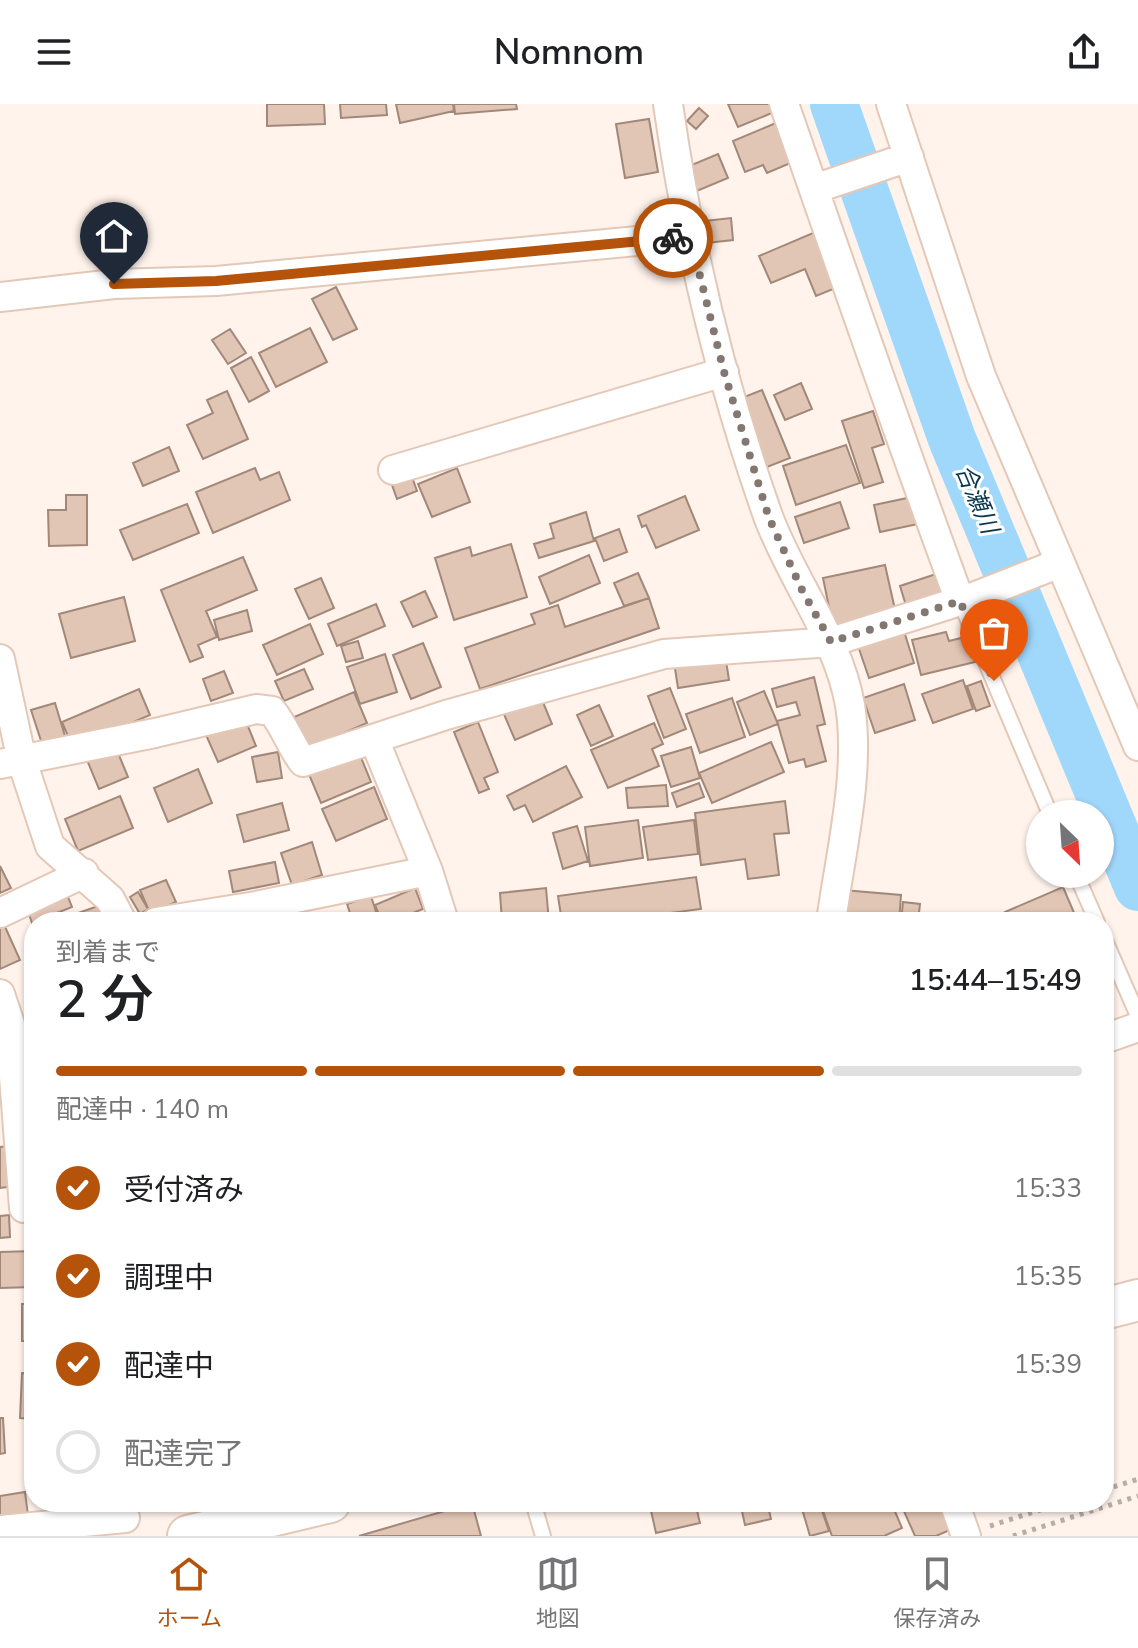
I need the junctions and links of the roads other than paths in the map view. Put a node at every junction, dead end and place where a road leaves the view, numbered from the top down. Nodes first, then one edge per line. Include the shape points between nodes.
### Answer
1 (668, 104) edge
2 (784, 104) edge
3 (891, 104) edge
4 (909, 157) junction
5 (814, 189) junction
6 (690, 236) junction
7 (0, 297) edge
8 (724, 372) junction
9 (393, 470) dead end
10 (1052, 567) junction
11 (968, 599) junction
12 (831, 642) junction
13 (0, 659) edge
14 (374, 739) junction
15 (1138, 746) edge
16 (11, 762) edge
17 (1045, 800) edge
18 (428, 871) junction
19 (84, 873) junction
20 (1082, 888) edge
21 (117, 912) edge
22 (265, 912) edge
23 (441, 912) edge
24 (832, 912) edge
25 (1093, 912) edge
26 (0, 913) edge
27 (1114, 961) edge
28 (0, 994) edge
29 (1138, 1016) edge
30 (1138, 1027) edge
31 (1114, 1035) edge
32 (19, 1208) edge
33 (1138, 1300) edge
34 (1114, 1306) edge
35 (288, 1512) edge
36 (536, 1512) edge
37 (957, 1512) edge
38 (126, 1519) edge
39 (0, 1530) edge
40 (965, 1535) edge
41 (188, 1536) edge
42 (543, 1536) edge

1 - 6 street
2 - 5 street
3 - 4 street
4 - 5 street
4 - 10 street via 981,376
5 - 11 street via 890,413
6 - 7 street
6 - 8 street
8 - 9 street
8 - 12 street via 769,518
10 - 11 street
10 - 15 street
11 - 12 street
11 - 17 lane
12 - 14 street via 664,654
12 - 24 street via 849,704 854,757
13 - 16 street
14 - 16 street via 303,762 272,711 256,709
14 - 18 street
16 - 19 street via 50,846
18 - 22 street
18 - 23 street
19 - 21 street
19 - 26 street
20 - 25 lane
27 - 29 lane
28 - 32 street via 10,1024
30 - 31 street
33 - 34 main road
35 - 41 main road
36 - 42 lane
37 - 40 street
38 - 39 street

